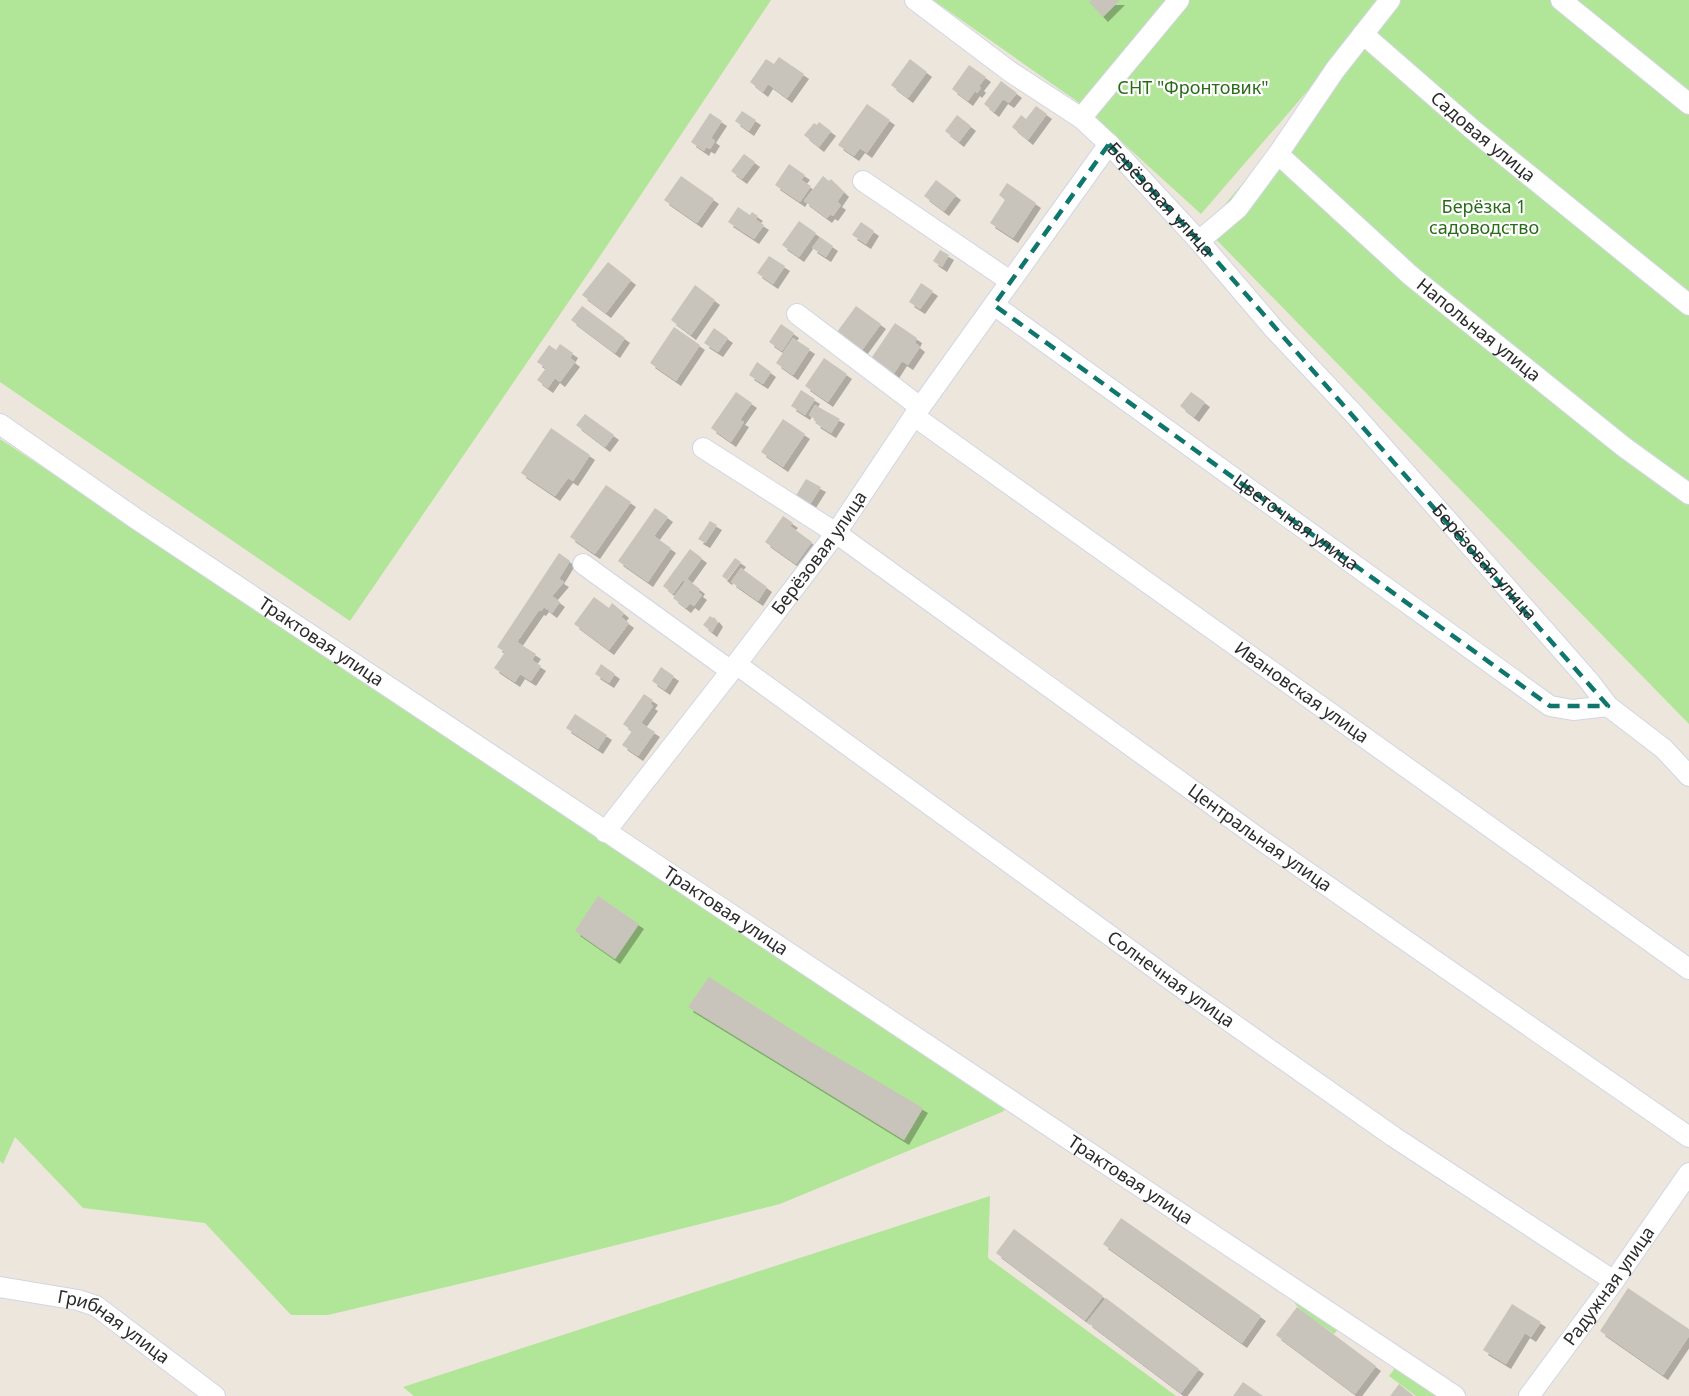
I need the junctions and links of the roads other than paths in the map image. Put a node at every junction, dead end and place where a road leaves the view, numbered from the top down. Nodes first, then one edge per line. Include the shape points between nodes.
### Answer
1 (915, 0) edge
2 (1179, 0) edge
3 (1390, 0) edge
4 (1561, 0) edge
5 (1363, 34) junction
6 (1689, 104) edge
7 (1081, 118) junction
8 (1109, 144) junction
9 (1278, 154) junction
10 (863, 181) dead end
11 (1199, 241) junction
12 (1010, 281) junction
13 (994, 305) junction
14 (1689, 305) edge
15 (797, 314) dead end
16 (917, 411) junction
17 (0, 424) edge
18 (703, 448) dead end
19 (1687, 488) edge
20 (836, 533) junction
21 (583, 564) dead end
22 (734, 667) junction
23 (1608, 706) junction
24 (1689, 776) edge
25 (605, 832) junction
26 (1689, 969) edge
27 (1689, 1137) edge
28 (1689, 1173) edge
29 (1614, 1281) junction
30 (0, 1287) edge
31 (215, 1396) edge
32 (1455, 1396) edge
33 (1529, 1396) edge

1 - 7 street
2 - 7 street
3 - 5 street
4 - 6 street
5 - 9 street
5 - 14 street, Садовая улица via 1472,129
7 - 8 street
8 - 11 street, Берёзовая улица
8 - 12 street, Берёзовая улица
9 - 11 street via 1238,208
9 - 19 street, Напольная улица via 1410,275 1624,447
10 - 12 street
11 - 23 street, Берёзовая улица
12 - 13 street, Берёзовая улица
13 - 16 street, Берёзовая улица
13 - 23 street, Цветочная улица via 1537,698 1551,706 1573,710
15 - 16 street, Ивановская улица
16 - 20 street, Берёзовая улица
16 - 26 street, Ивановская улица
17 - 25 street, Трактовая улица
18 - 20 street, Центральная улица
20 - 22 street, Берёзовая улица
20 - 27 street, Центральная улица via 1264,842
21 - 22 street, Солнечная улица
22 - 25 street, Берёзовая улица
22 - 29 street, Солнечная улица via 1394,1137
23 - 24 street, Берёзовая улица via 1664,749
25 - 32 street, Трактовая улица
28 - 29 street, Радужная улица
29 - 33 street, Радужная улица
30 - 31 street, Грибная улица via 96,1306

